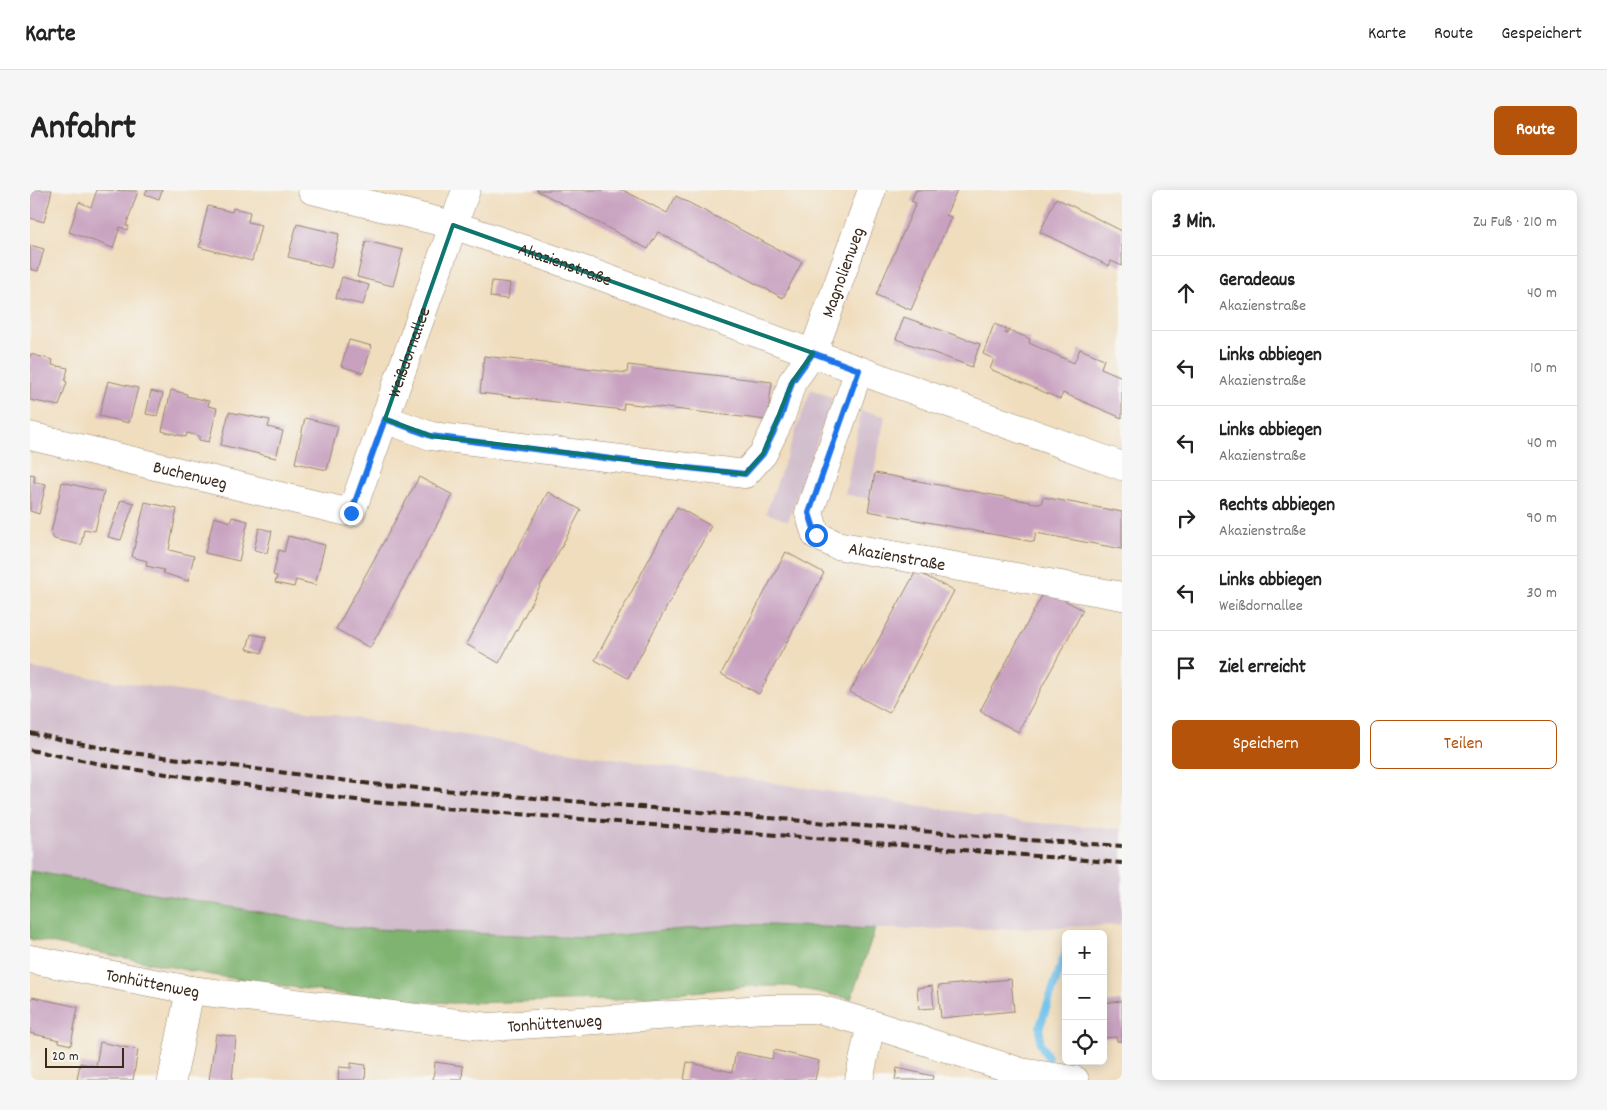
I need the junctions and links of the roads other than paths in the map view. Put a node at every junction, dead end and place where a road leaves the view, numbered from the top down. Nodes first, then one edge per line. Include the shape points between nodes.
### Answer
1 (312, 190) edge
2 (466, 190) edge
3 (872, 190) edge
4 (453, 225) junction
5 (813, 353) junction
6 (859, 370) junction
7 (385, 419) junction
8 (30, 436) edge
9 (1122, 466) edge
10 (351, 513) joint
11 (1122, 596) edge
12 (30, 959) edge
13 (190, 990) junction
14 (871, 1024) junction
15 (172, 1080) edge
16 (859, 1080) edge
17 (1075, 1080) edge

1 - 4 street, Akazienstraße
2 - 4 street, Weißdornallee
3 - 5 street, Magnolienweg
4 - 5 street, Akazienstraße
4 - 7 street, Weißdornallee
5 - 6 street, Akazienstraße
5 - 7 street via 792,382 781,417 763,454 745,474 431,436
6 - 9 street, Akazienstraße
6 - 11 street, Akazienstraße via 809,513 816,535 836,545
7 - 10 street, Weißdornallee
8 - 10 street, Buchenweg
12 - 13 street, Tonhüttenweg
13 - 14 street, Tonhüttenweg via 488,1027 764,1009 819,1010
13 - 15 street
14 - 16 street
14 - 17 street, Tonhüttenweg via 1021,1072

